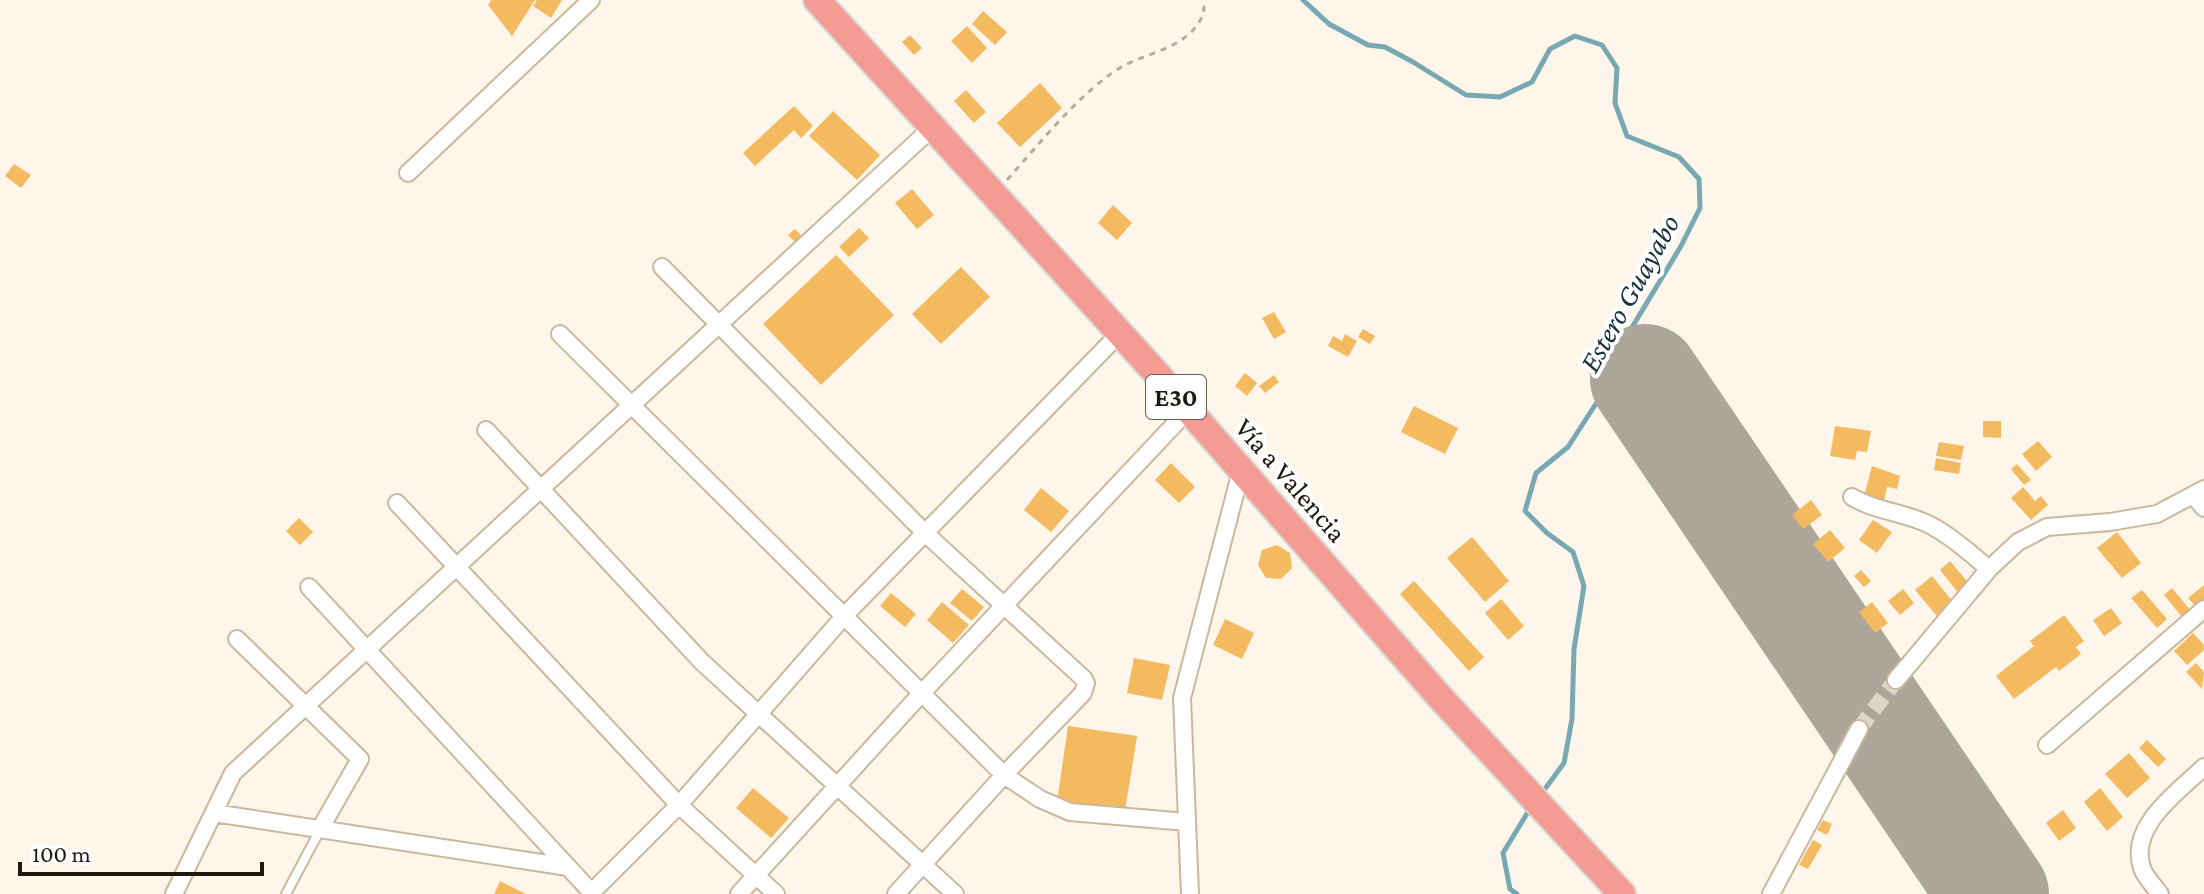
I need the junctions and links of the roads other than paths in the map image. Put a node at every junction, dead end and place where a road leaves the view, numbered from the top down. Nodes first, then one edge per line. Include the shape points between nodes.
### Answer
1 (591, 0) edge
2 (817, 0) edge
3 (933, 127) junction
4 (408, 173) dead end
5 (662, 267) dead end
6 (719, 324) junction
7 (1120, 333) junction
8 (560, 334) dead end
9 (631, 406) junction
10 (1188, 410) junction
11 (486, 430) dead end
12 (1241, 471) junction
13 (541, 489) junction
14 (1852, 497) dead end
15 (2200, 497) edge
16 (397, 503) dead end
17 (925, 533) junction
18 (457, 567) junction
19 (1989, 569) junction
20 (309, 587) dead end
21 (1004, 605) junction
22 (2204, 609) edge
23 (843, 617) junction
24 (237, 639) dead end
25 (367, 649) junction
26 (1896, 680) tunnel mouth
27 (920, 695) junction
28 (306, 706) junction
29 (759, 713) junction
30 (1859, 729) tunnel mouth
31 (2047, 745) dead end
32 (2204, 767) edge
33 (1004, 775) junction
34 (838, 784) junction
35 (679, 805) junction
36 (214, 813) junction
37 (1187, 822) junction
38 (320, 829) junction
39 (924, 863) junction
40 (568, 867) junction
41 (755, 875) junction
42 (174, 894) edge
43 (194, 894) edge
44 (286, 894) edge
45 (592, 894) edge
46 (739, 894) edge
47 (776, 894) edge
48 (896, 894) edge
49 (955, 894) edge
50 (1190, 894) edge
51 (1622, 894) edge
52 (1771, 894) edge
53 (2160, 894) edge

1 - 4 street
2 - 3 highway, Vía a Valencia / E30
3 - 6 street
3 - 7 highway, Vía a Valencia / E30
5 - 6 street
6 - 9 street
6 - 17 street
7 - 10 highway, Vía a Valencia / E30
7 - 17 street
8 - 9 street
9 - 13 street
9 - 23 street
10 - 12 highway, Vía a Valencia / E30
10 - 21 street
11 - 13 street
12 - 37 street via 1182,698
12 - 51 highway, Vía a Valencia / E30
13 - 18 street
13 - 29 street via 702,662
14 - 19 street via 1930,525
15 - 19 street via 2157,514 2047,527 2018,542
16 - 18 street
17 - 21 street
17 - 23 street
18 - 25 street
18 - 35 street
19 - 26 street
20 - 25 street
21 - 27 street
21 - 33 street via 1086,683 1083,693
22 - 31 street
23 - 27 street
23 - 29 street
24 - 28 street
25 - 28 street
25 - 40 street
27 - 33 street
27 - 34 street
28 - 36 street via 233,773
28 - 38 street via 360,759
29 - 34 street
29 - 35 street
30 - 52 street
32 - 53 street via 2156,812 2146,830 2142,869
33 - 37 street via 1070,812
33 - 39 street
34 - 39 street
34 - 41 street
35 - 41 street
35 - 45 street
36 - 38 street
36 - 42 street
37 - 50 street
38 - 40 street
38 - 44 lane
39 - 48 street
39 - 49 street
40 - 45 street
41 - 46 street
41 - 47 street
42 - 43 street via 180,889

